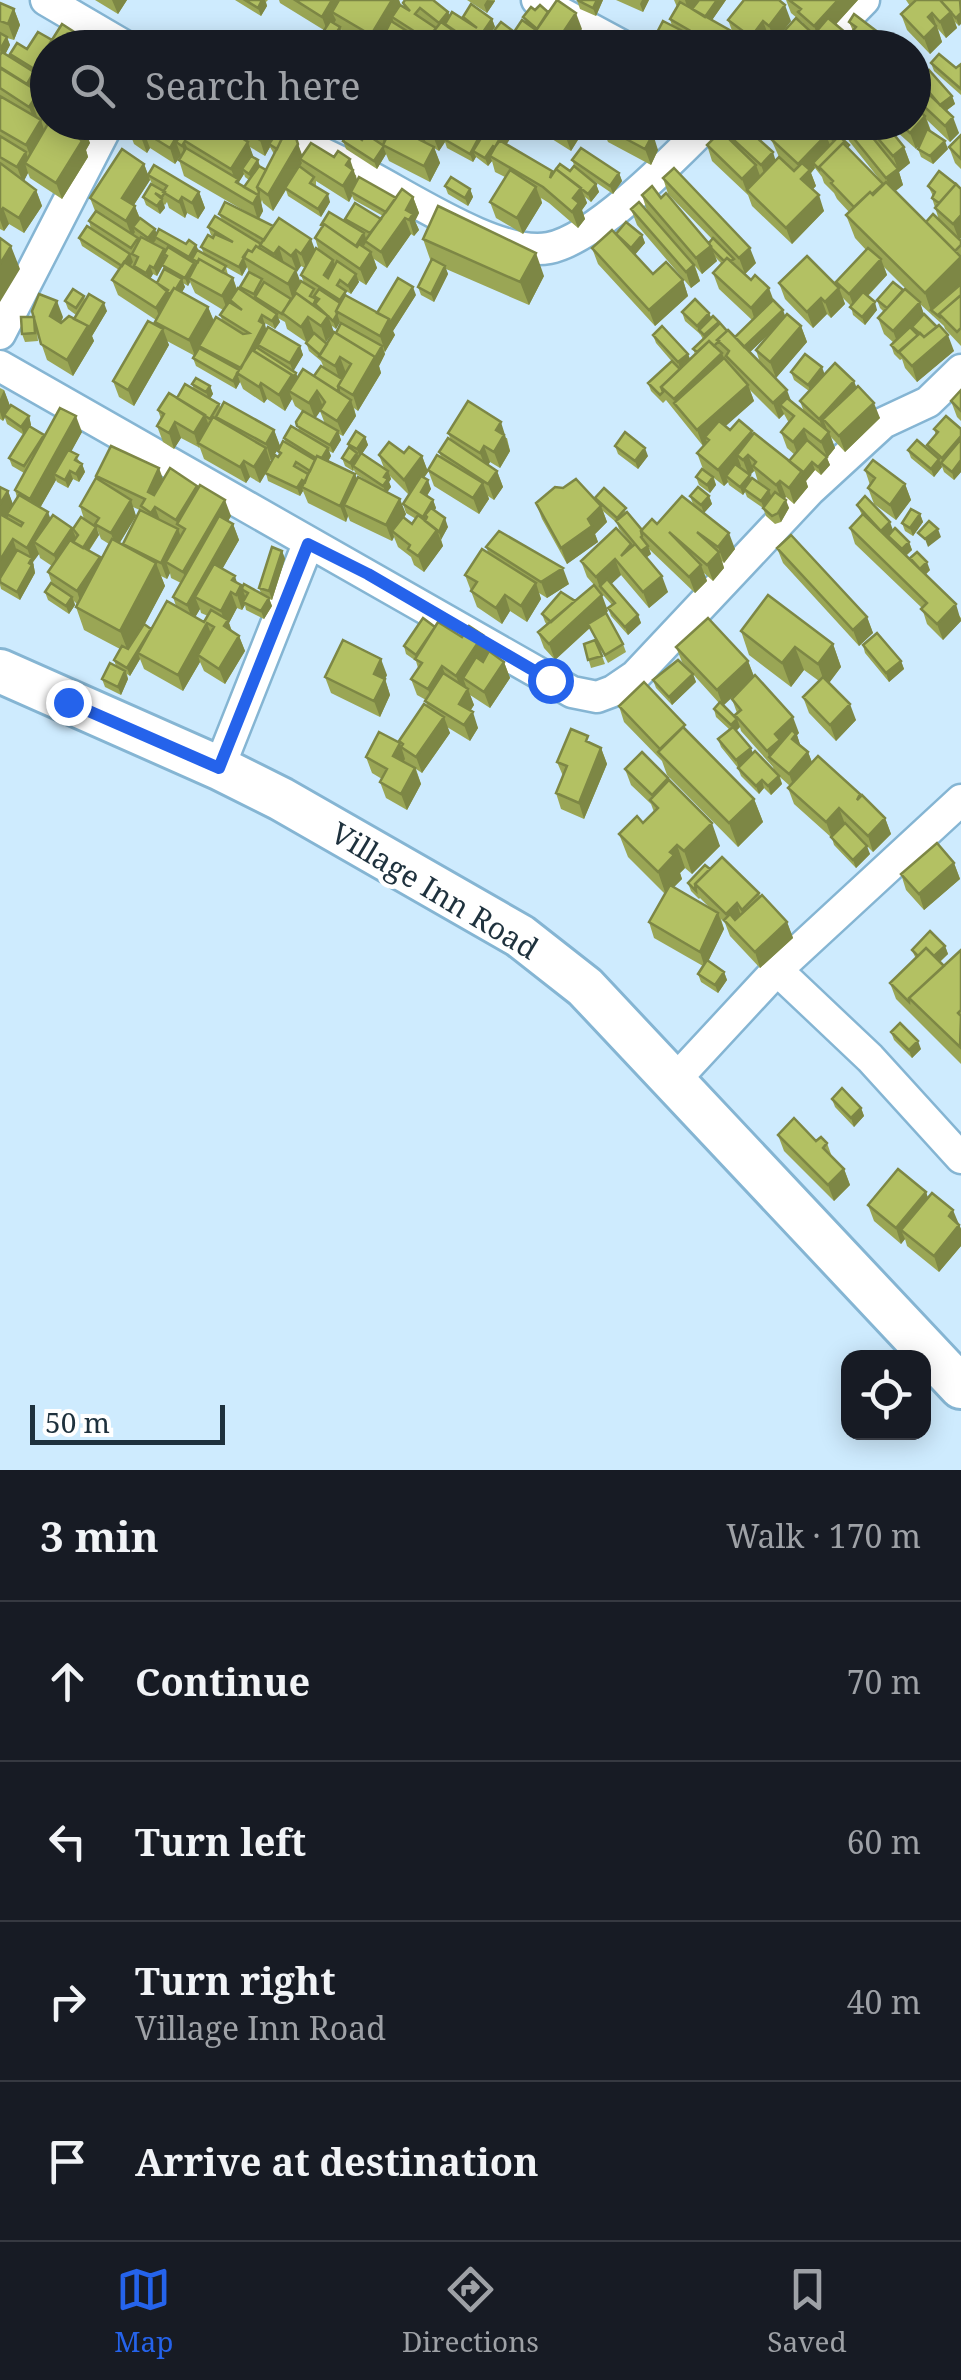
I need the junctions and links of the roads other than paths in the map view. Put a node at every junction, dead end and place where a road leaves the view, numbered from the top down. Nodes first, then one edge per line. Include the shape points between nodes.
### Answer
1 (46, 0) edge
2 (537, 0) edge
3 (864, 0) edge
4 (97, 30) edge
5 (593, 30) edge
6 (835, 30) edge
7 (101, 140) edge
8 (294, 140) edge
9 (691, 140) edge
10 (0, 334) edge
11 (0, 366) edge
12 (961, 370) edge
13 (308, 544) junction
14 (0, 671) edge
15 (219, 768) junction
16 (957, 811) edge
17 (776, 970) junction
18 (675, 1080) junction
19 (961, 1158) edge
20 (961, 1387) edge

1 - 4 street
2 - 5 street
3 - 6 street
7 - 10 street
8 - 9 street via 466,228 526,249 551,248 593,225
11 - 13 street
12 - 13 street via 939,412 884,423 810,490 634,676 597,697 572,692
13 - 15 street
14 - 15 street, Village Inn Road
15 - 18 street, Village Inn Road via 520,936 585,987
16 - 17 street
17 - 18 street
17 - 19 street via 870,1058
18 - 20 street, Village Inn Road

